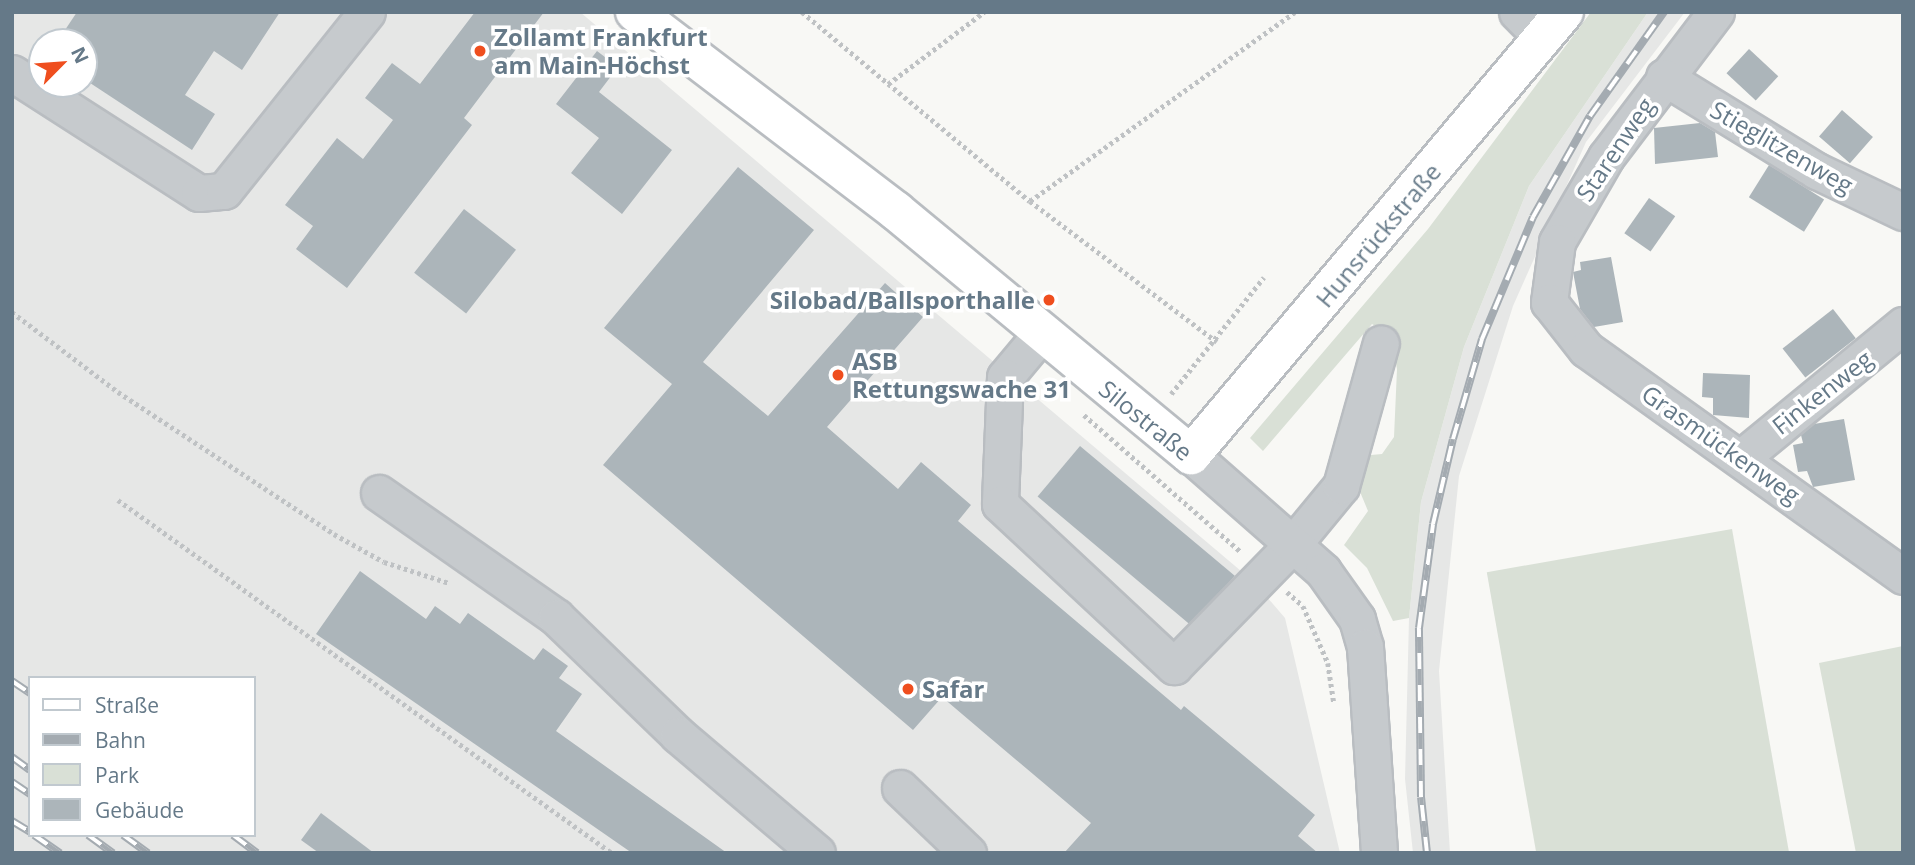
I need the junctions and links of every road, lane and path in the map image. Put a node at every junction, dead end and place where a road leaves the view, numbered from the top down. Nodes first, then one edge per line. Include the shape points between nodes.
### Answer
1 (367, 12) edge
2 (635, 12) edge
3 (802, 12) edge
4 (984, 12) edge
5 (1295, 12) edge
6 (1716, 12) edge
7 (1541, 21) edge
8 (12, 73) edge
9 (1664, 78) junction
10 (888, 84) junction
11 (1030, 201) junction
12 (1903, 212) edge
13 (1264, 276) dead end
14 (1549, 302) joint
15 (12, 312) edge
16 (1903, 325) edge
17 (1041, 334) junction
18 (1217, 342) junction
19 (1381, 342) dead end
20 (1073, 405) dead end
21 (1135, 435) junction
22 (1191, 455) junction
23 (1741, 458) junction
24 (379, 493) dead end
25 (118, 500) dead end
26 (1294, 543) junction
27 (412, 572) dead end
28 (1264, 572) junction
29 (1903, 576) edge
30 (1335, 718) dead end
31 (900, 788) dead end
32 (612, 853) edge
33 (817, 853) edge
34 (968, 853) edge
35 (1379, 853) edge

1 - 8 street via 224,191 198,193
2 - 17 main road, Silostraße via 896,211
3 - 10 path
4 - 10 path
5 - 11 path
6 - 9 street, Starenweg
7 - 22 main road, Hunsrückstraße
9 - 12 street, Stieglitzenweg via 1817,171
9 - 14 street, Starenweg via 1606,157 1556,242
10 - 11 path
11 - 18 path
13 - 18 path
14 - 23 street, Grasmückenweg via 1586,349
15 - 27 path via 118,392 334,534
16 - 23 street, Finkenweg
17 - 21 main road, Silostraße
17 - 28 street via 1005,377 1000,503 1174,666
18 - 21 path
19 - 26 street via 1340,486
20 - 21 path
21 - 22 main road, Silostraße
21 - 28 path
22 - 26 street, Silostraße
23 - 29 street, Grasmückenweg
24 - 33 street via 556,617 678,736
25 - 32 path
26 - 28 street
26 - 35 street, Silostraße via 1346,596 1365,647
28 - 30 path via 1303,606 1328,663
31 - 34 street

